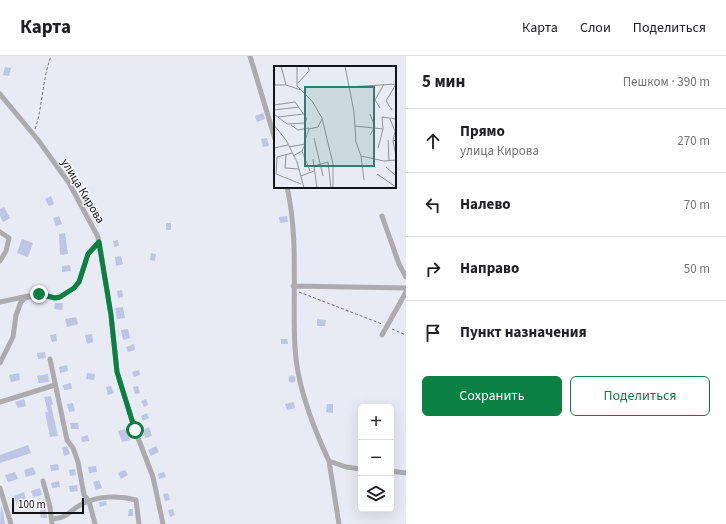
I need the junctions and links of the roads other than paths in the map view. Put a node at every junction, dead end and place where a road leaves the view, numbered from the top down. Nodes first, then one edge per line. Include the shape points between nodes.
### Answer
1 (250, 56) edge
2 (0, 94) edge
3 (274, 136) edge
4 (287, 188) edge
5 (382, 216) dead end
6 (0, 232) edge
7 (99, 242) junction
8 (0, 261) edge
9 (406, 276) edge
10 (293, 288) junction
11 (406, 288) edge
12 (406, 292) edge
13 (32, 296) junction
14 (0, 302) edge
15 (382, 335) dead end
16 (50, 358) dead end
17 (0, 363) edge
18 (55, 385) junction
19 (0, 402) edge
20 (329, 461) junction
21 (358, 469) edge
22 (394, 471) edge
23 (406, 473) edge
24 (43, 481) dead end
25 (0, 488) edge
26 (89, 501) junction
27 (52, 521) edge
28 (11, 524) edge
29 (95, 524) edge
30 (139, 524) edge
31 (163, 524) edge
32 (339, 524) edge

1 - 3 street
2 - 7 street, улица Кирова via 69,184
4 - 10 street via 293,246
5 - 9 street via 399,264
6 - 8 street via 9,238
7 - 13 street via 88,254 79,282 74,288 55,298 39,294
7 - 31 street, улица Кирова via 117,372 153,477
10 - 11 street
10 - 20 street via 295,349 300,378 309,411
12 - 15 street
13 - 14 street
13 - 17 street via 21,302 13,336
16 - 18 street
18 - 19 street
18 - 26 street via 67,440 73,448 84,495
20 - 21 street
20 - 32 street
22 - 23 street
24 - 27 street
25 - 28 street
26 - 27 street via 81,504 68,516
26 - 29 street
26 - 30 street via 112,496 136,500

